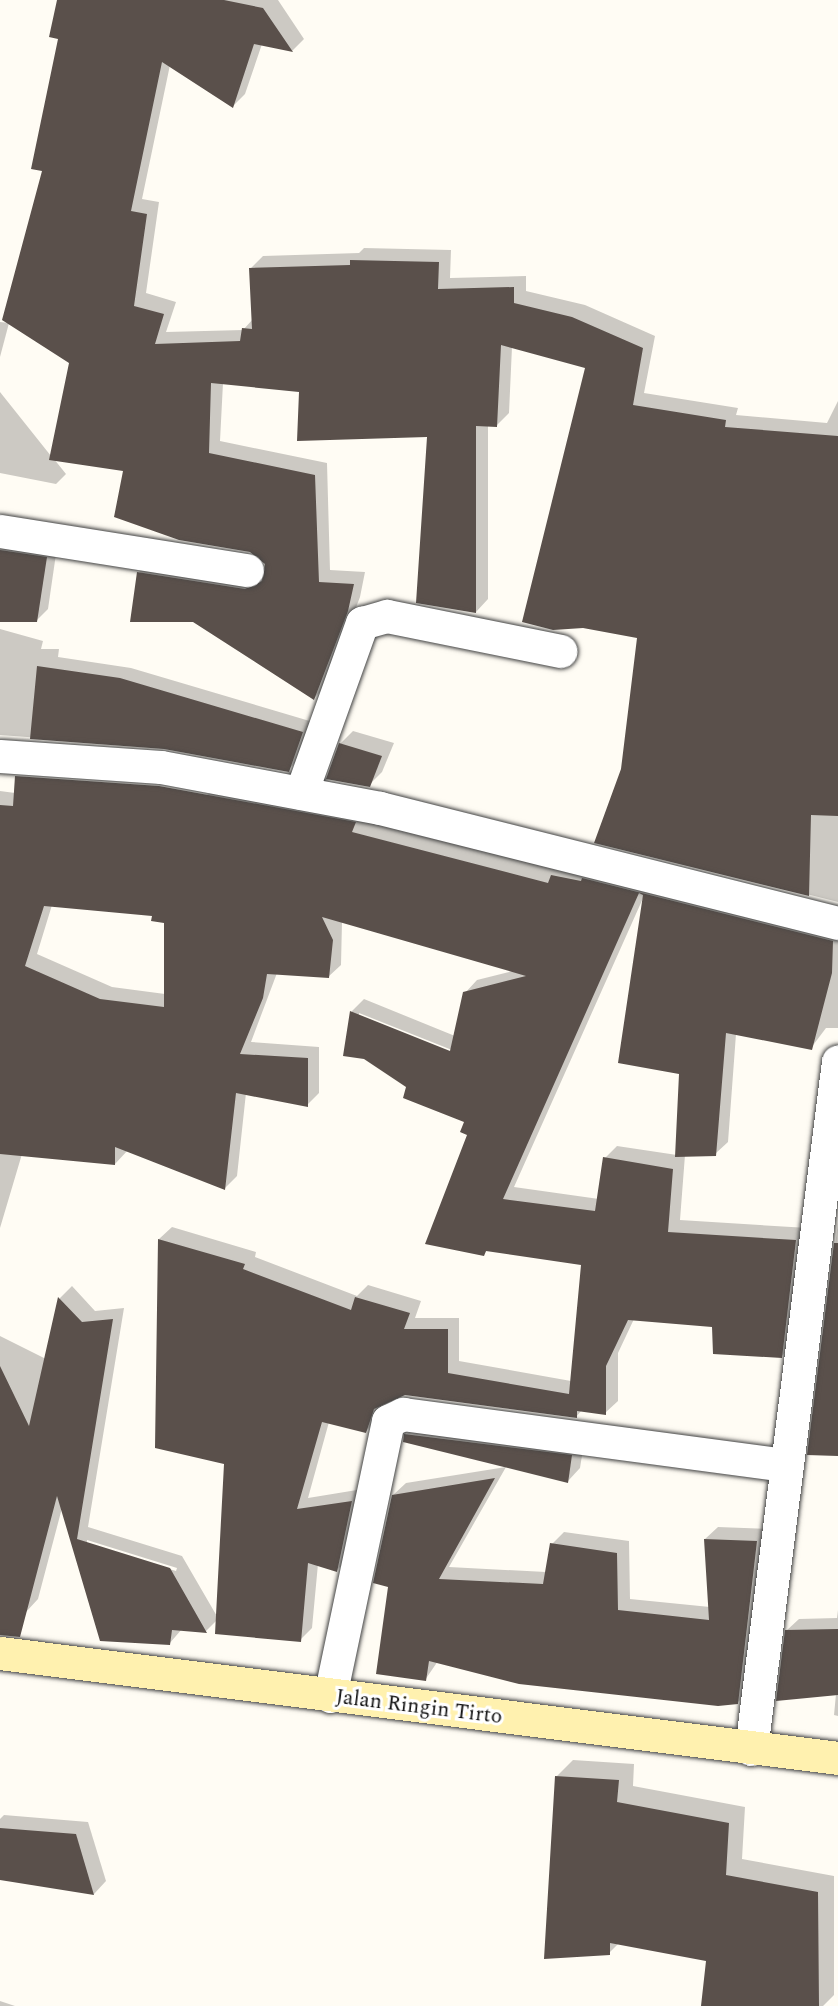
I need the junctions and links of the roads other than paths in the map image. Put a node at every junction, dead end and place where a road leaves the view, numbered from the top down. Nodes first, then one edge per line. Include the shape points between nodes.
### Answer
1 (0, 531) edge
2 (247, 570) dead end
3 (561, 651) dead end
4 (0, 756) edge
5 (301, 793) junction
6 (838, 923) edge
7 (838, 1061) edge
8 (787, 1465) junction
9 (0, 1653) edge
10 (330, 1696) junction
11 (751, 1749) junction
12 (838, 1758) edge

1 - 2 street
3 - 5 street via 387,616 362,623
4 - 5 street via 161,767
5 - 6 street via 380,808
7 - 8 street
8 - 10 street via 403,1414 388,1421
8 - 11 street
9 - 10 street, Jalan Ringin Tirto
10 - 11 street, Jalan Ringin Tirto
11 - 12 street, Jalan Ringin Tirto

